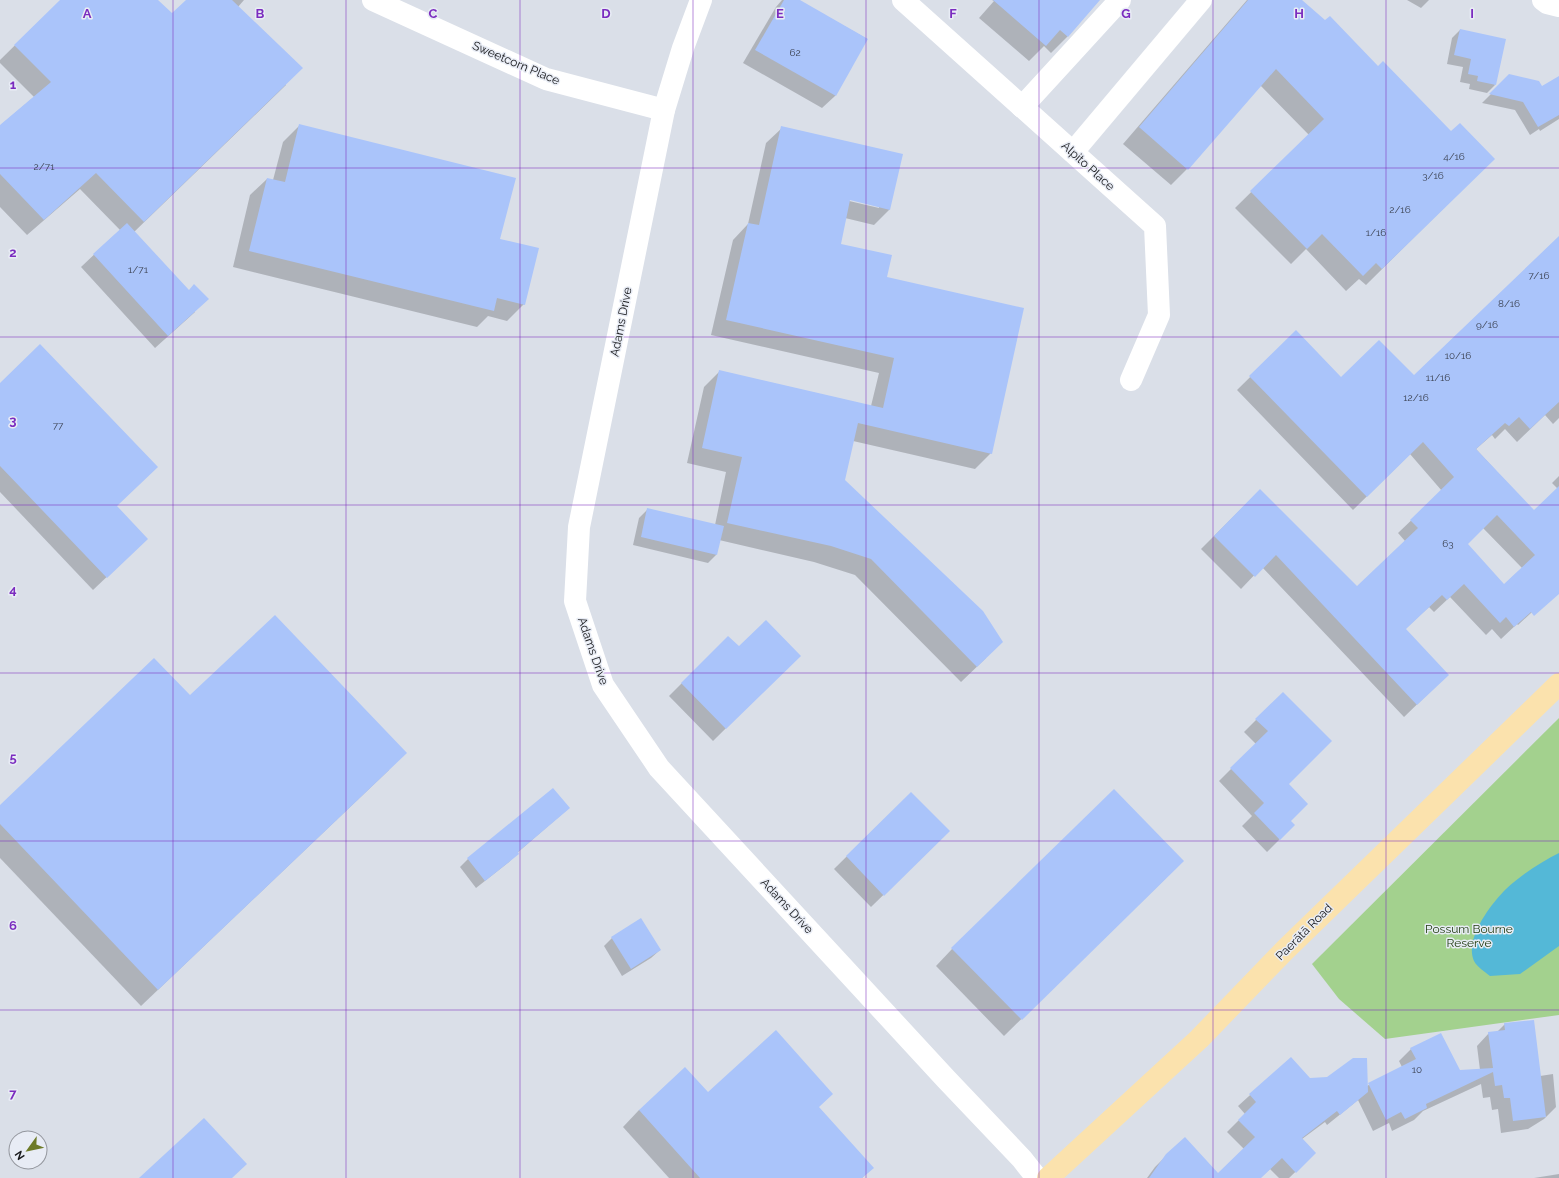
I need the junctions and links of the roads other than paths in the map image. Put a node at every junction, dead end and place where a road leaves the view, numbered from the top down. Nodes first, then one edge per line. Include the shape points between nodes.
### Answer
1 (373, 0) edge
2 (701, 0) edge
3 (903, 0) edge
4 (1120, 0) edge
5 (1201, 0) edge
6 (1543, 0) edge
7 (1559, 6) edge
8 (1022, 107) junction
9 (664, 110) junction
10 (1072, 152) junction
11 (1131, 380) dead end
12 (1559, 684) edge
13 (1037, 1178) edge
14 (1048, 1178) edge

1 - 9 street, Sweetcorn Place via 546,79
2 - 9 street, Adams Drive
3 - 8 street, Alpito Place
4 - 8 street
5 - 10 street
6 - 7 street
8 - 10 street, Alpito Place
9 - 13 street, Adams Drive via 579,527 576,601 603,685 659,768
10 - 11 street, Alpito Place via 1154,226 1159,315
12 - 14 main road, Paerātā Road via 1285,950 1199,1039

